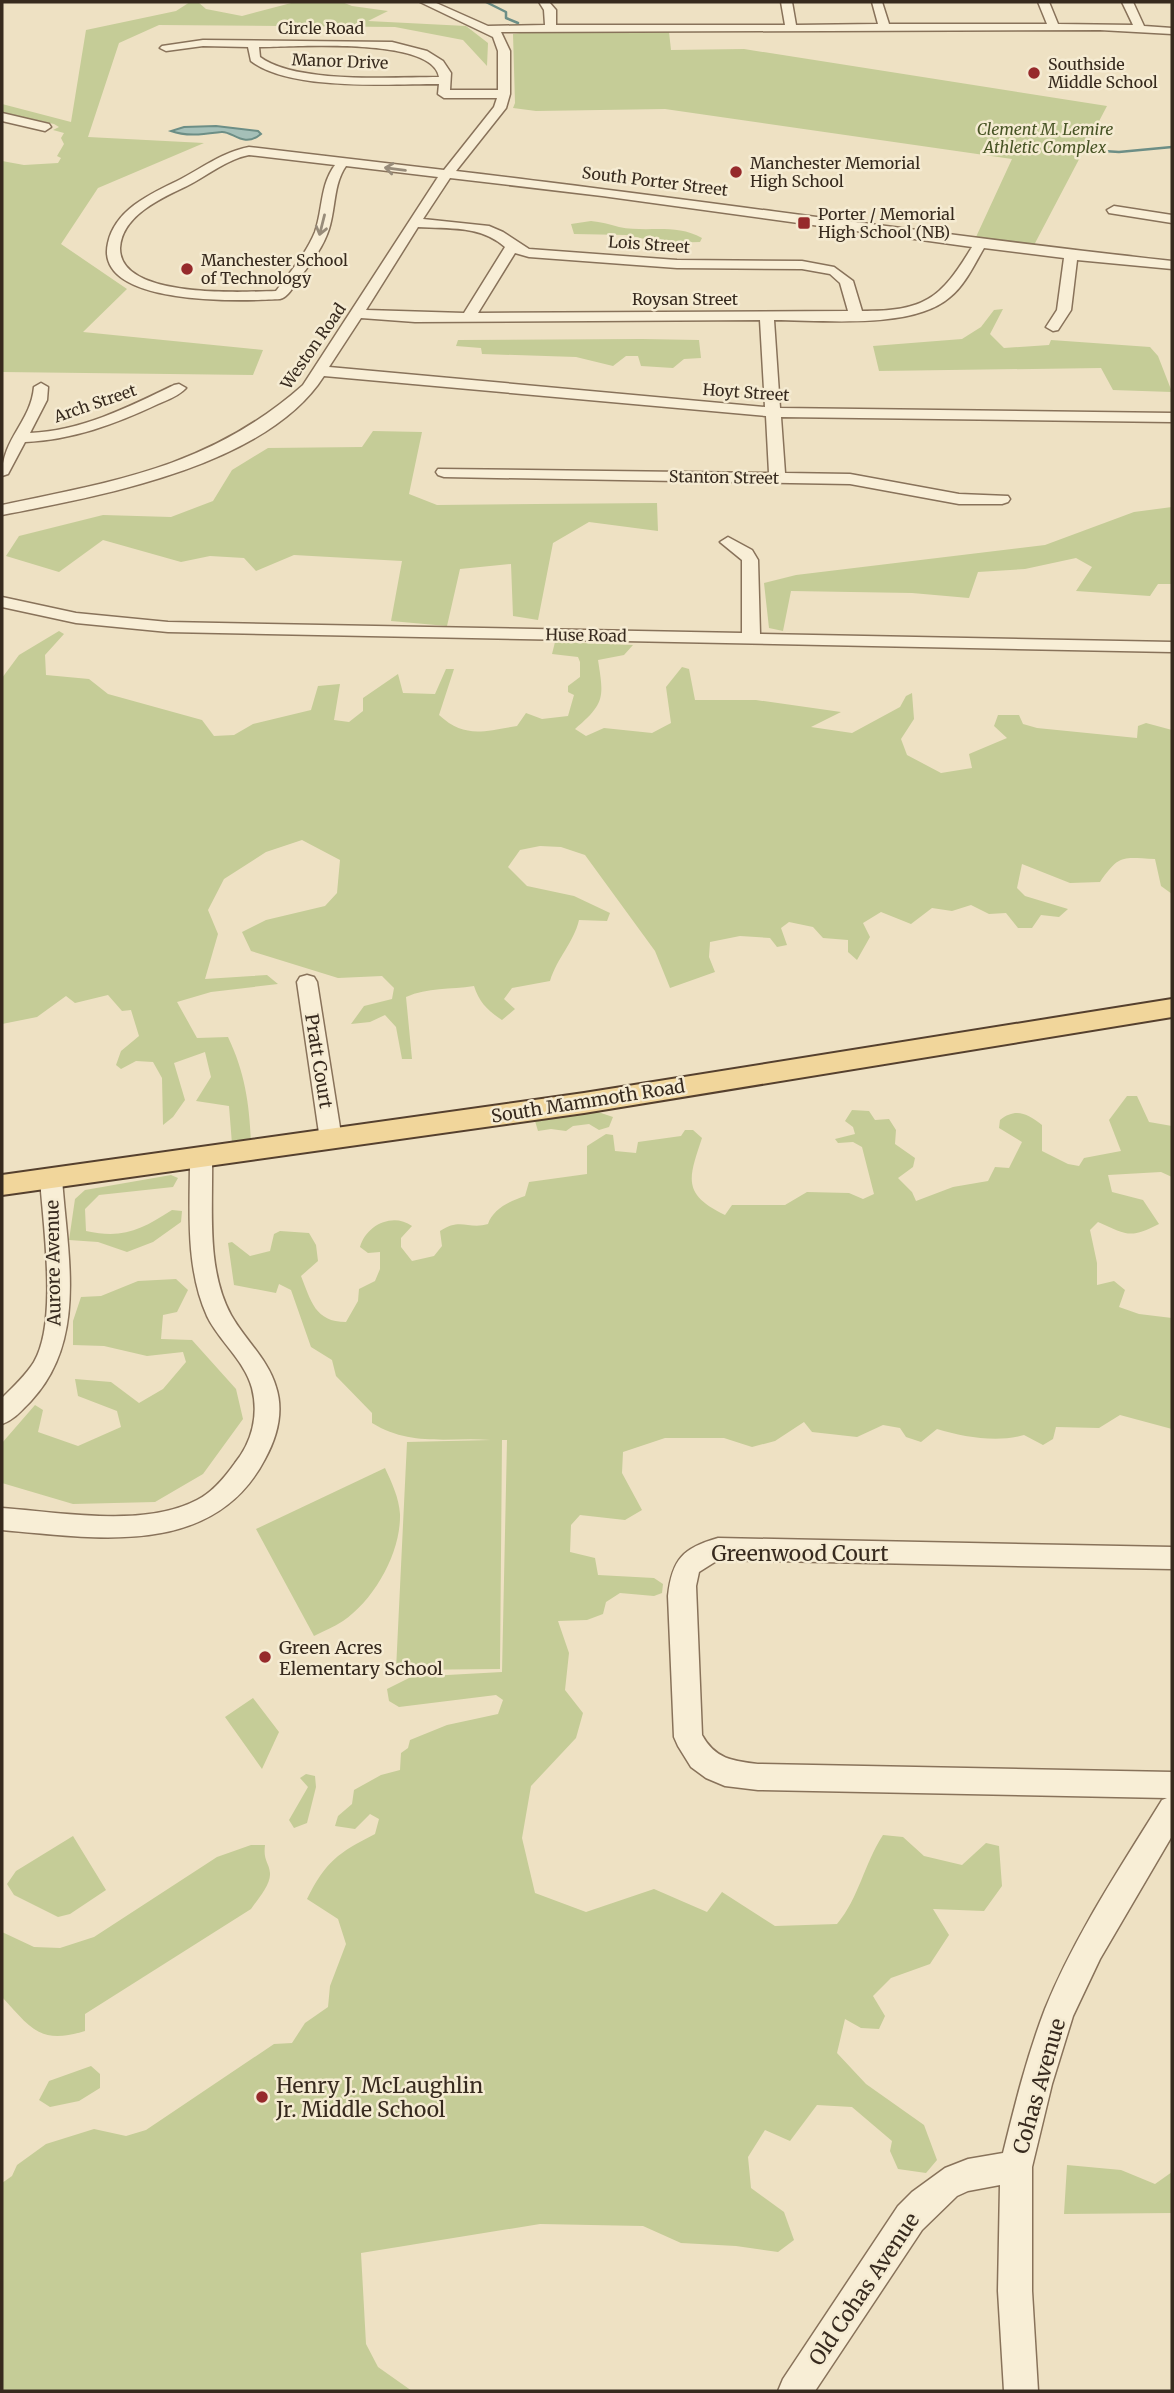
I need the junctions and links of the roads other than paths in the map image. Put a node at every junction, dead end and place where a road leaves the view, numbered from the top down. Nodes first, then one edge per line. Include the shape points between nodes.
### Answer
1 (426, 2) edge
2 (544, 2) edge
3 (786, 2) edge
4 (877, 2) edge
5 (1044, 2) edge
6 (1128, 2) edge
7 (791, 27) junction
8 (884, 27) junction
9 (1054, 27) junction
10 (551, 28) junction
11 (490, 29) junction
12 (1140, 29) junction
13 (1172, 31) edge
14 (254, 43) junction
15 (166, 48) dead end
16 (445, 80) junction
17 (504, 94) junction
18 (2, 117) edge
19 (45, 127) dead end
20 (343, 162) junction
21 (446, 175) junction
22 (1114, 210) dead end
23 (1172, 219) edge
24 (416, 223) junction
25 (980, 244) junction
26 (511, 248) junction
27 (1071, 255) junction
28 (1172, 265) edge
29 (357, 314) junction
30 (856, 316) junction
31 (767, 317) junction
32 (468, 318) junction
33 (1053, 327) dead end
34 (320, 371) junction
35 (41, 387) dead end
36 (179, 388) dead end
37 (774, 412) junction
38 (1172, 418) edge
39 (19, 438) junction
40 (2, 471) edge
41 (444, 472) dead end
42 (777, 478) junction
43 (1002, 499) dead end
44 (3, 506) edge
45 (728, 542) dead end
46 (2, 602) edge
47 (751, 639) junction
48 (1172, 647) edge
49 (307, 982) dead end
50 (1172, 1008) edge
51 (331, 1140) junction
52 (201, 1158) junction
53 (51, 1178) junction
54 (2, 1185) edge
55 (2, 1415) edge
56 (2, 1519) edge
57 (1172, 1558) edge
58 (1172, 1785) edge
59 (1172, 1810) edge
60 (1016, 2167) junction
61 (795, 2391) edge
62 (1021, 2391) edge

1 - 11 street
2 - 10 street via 550,10
3 - 7 street
4 - 8 street
5 - 9 street
6 - 12 street
7 - 8 street
7 - 10 street
8 - 9 street
9 - 12 street
10 - 11 street
11 - 17 street, Weston Road via 503,44
12 - 13 street
14 - 15 street, Circle Road
14 - 16 street, Circle Road via 392,45 430,56 442,66
14 - 16 street, Manor Drive via 253,56 259,64 290,76
16 - 17 street via 443,98
17 - 21 street, Weston Road via 497,113
18 - 19 street
20 -> 20 street, South Porter Street via 326,194 325,221 317,242 280,295 217,296 161,288 129,278 117,267 115,239 141,206 231,155 258,152
21 -> 20 street, South Porter Street
21 - 24 street, Weston Road
21 - 25 street, South Porter Street
22 - 23 street
24 - 26 street, Lois Street via 487,230
24 - 29 street, Weston Road
25 - 27 street, South Porter Street
25 - 30 street, Roysan Street via 955,287 933,304 893,314
26 - 30 street, Lois Street via 644,263 813,266 834,271 846,281
26 - 32 street
27 - 28 street, South Porter Street
27 - 33 street via 1064,310
29 - 32 street, Roysan Street
29 - 34 street, Weston Road
30 - 31 street, Roysan Street
31 - 32 street, Roysan Street
31 - 37 street
34 - 37 street, Hoyt Street
34 - 44 street, Weston Road via 284,412 183,466 112,487
35 - 39 street via 42,396
36 - 39 street, Arch Street via 93,425 50,437
37 - 38 street, Hoyt Street
37 - 42 street
39 - 40 street
41 - 42 street, Stanton Street
42 - 43 street, Stanton Street via 862,480 958,499
45 - 47 street via 750,560
46 - 47 street, Huse Road via 76,618 168,626
47 - 48 street, Huse Road
49 - 51 street, Pratt Court
50 - 51 main road, South Mammoth Road
51 - 52 main road, South Mammoth Road
52 - 53 main road, South Mammoth Road
52 - 56 street via 206,1276 212,1298 228,1333 264,1386 266,1424 256,1454 221,1497 189,1516 152,1525
53 - 54 main road, South Mammoth Road
53 - 55 street, Aurore Avenue via 58,1304 53,1345 39,1373
57 - 58 street, Greenwood Court via 718,1549 701,1553 689,1564 681,1596 688,1737 696,1754 710,1767 730,1775
59 - 60 street, Cohas Avenue via 1089,1948 1059,2013 1035,2084
60 - 61 street, Old Cohas Avenue via 969,2174 947,2182 928,2199 910,2218
60 - 62 street, Cohas Avenue via 1015,2291

